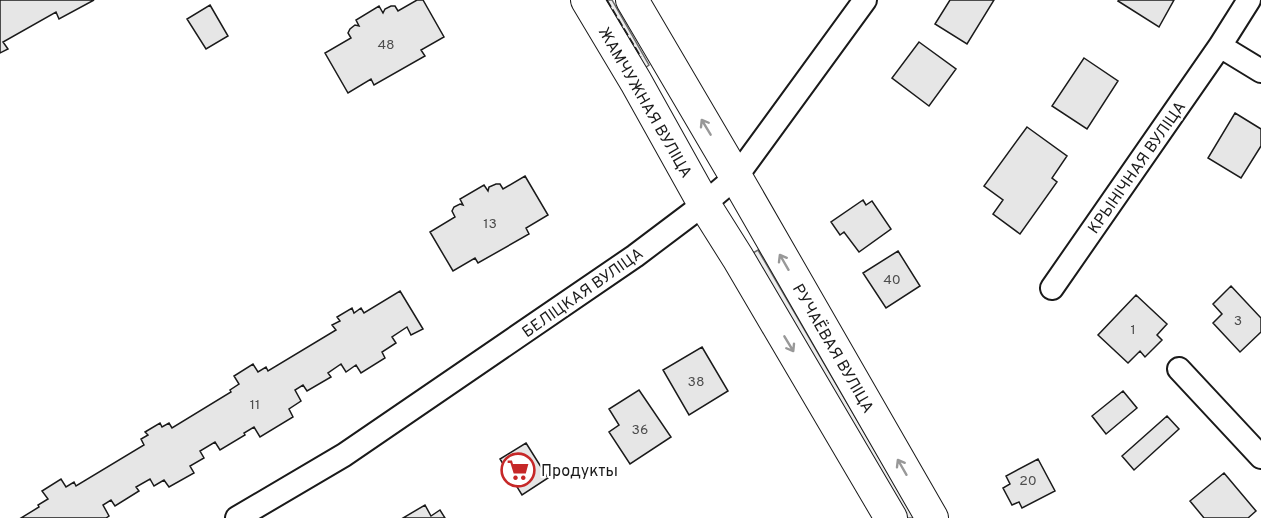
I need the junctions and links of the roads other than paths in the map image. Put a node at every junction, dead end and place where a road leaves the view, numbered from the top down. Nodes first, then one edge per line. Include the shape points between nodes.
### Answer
1 (587, 0) edge
2 (632, 0) edge
3 (865, 0) edge
4 (1249, 0) edge
5 (1220, 46) junction
6 (1261, 71) edge
7 (736, 177) junction
8 (704, 204) junction
9 (1052, 288) dead end
10 (1179, 369) dead end
11 (1261, 457) edge
12 (237, 518) edge
13 (891, 518) edge
14 (932, 518) edge

1 - 8 main road, ЖАМЧУЖНАЯ ВУЛІЦА
7 -> 2 main road
3 - 7 street, БЕЛІЦКАЯ ВУЛІЦА
4 - 5 street, КРЫНІЧНАЯ ВУЛІЦА
5 - 6 street
5 - 9 street, КРЫНІЧНАЯ ВУЛІЦА
7 - 8 street, БЕЛІЦКАЯ ВУЛІЦА
14 -> 7 main road, РУЧАЁВАЯ ВУЛІЦА
8 - 12 street, БЕЛІЦКАЯ ВУЛІЦА via 635,256 344,455
8 -> 13 main road
10 - 11 street

